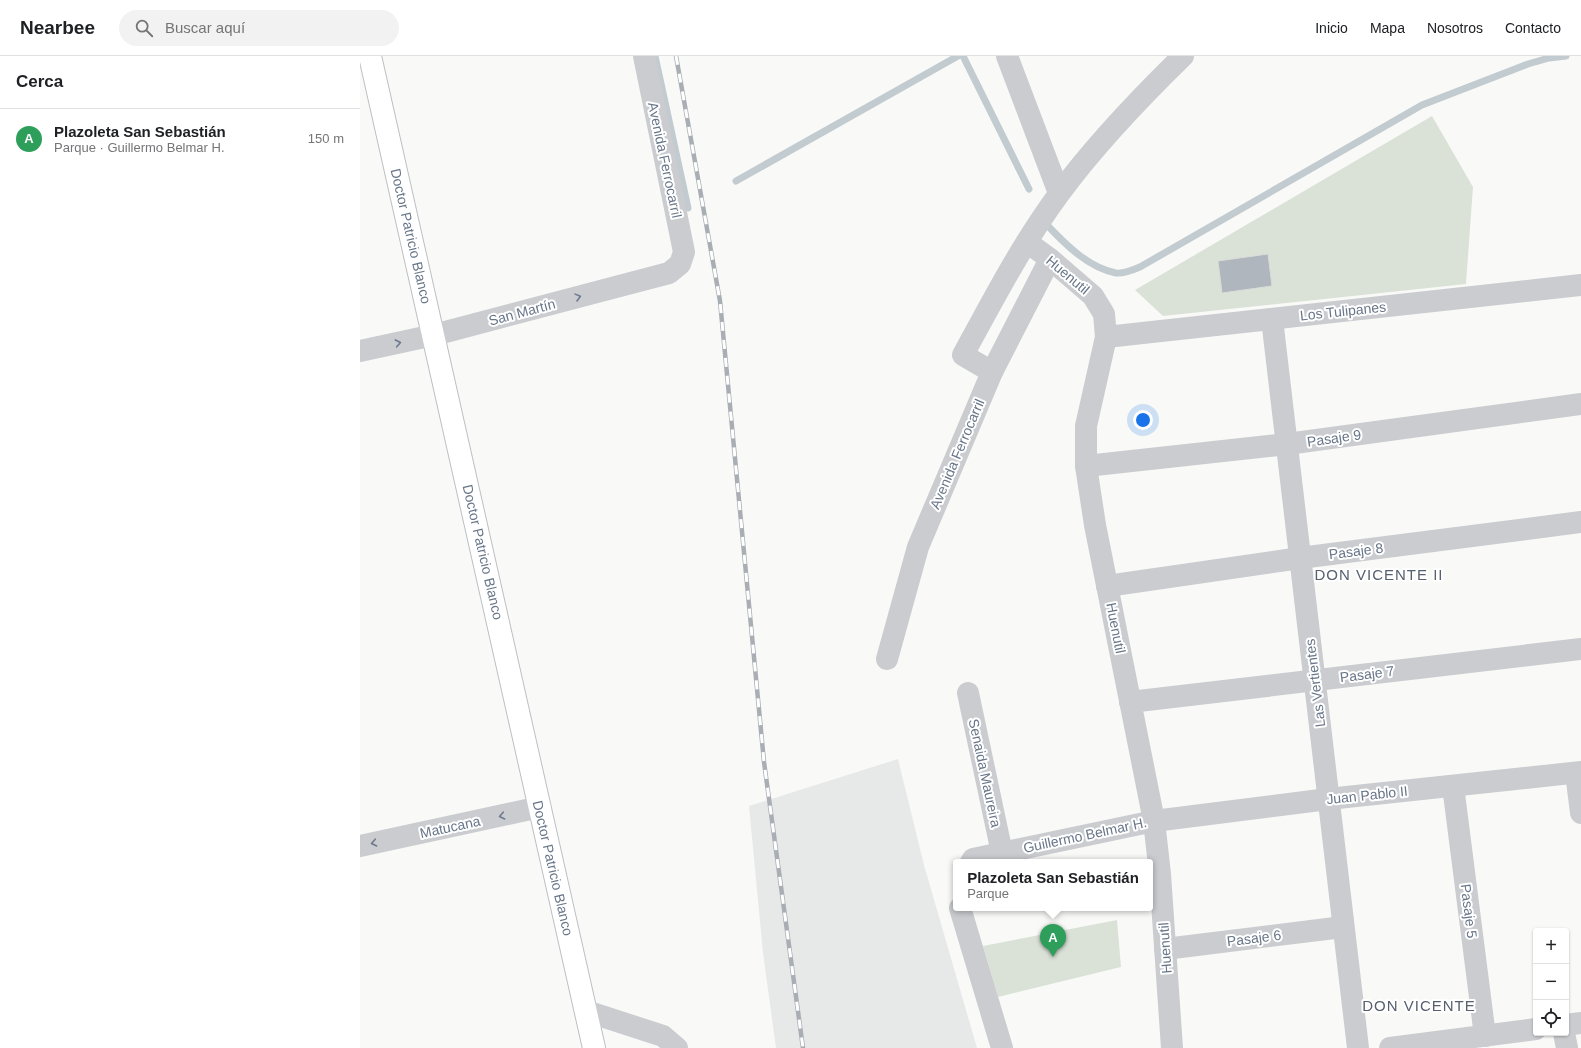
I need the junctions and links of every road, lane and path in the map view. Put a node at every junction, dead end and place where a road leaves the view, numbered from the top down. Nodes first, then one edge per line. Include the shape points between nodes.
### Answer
1 (370, 56) edge
2 (644, 56) edge
3 (1007, 56) edge
4 (1179, 58) edge
5 (1055, 200) junction
6 (1031, 235) junction
7 (1050, 259) junction
8 (680, 264) joint
9 (1581, 285) edge
10 (1272, 319) junction
11 (434, 335) junction
12 (1106, 337) junction
13 (360, 351) edge
14 (992, 372) junction
15 (1581, 404) edge
16 (1287, 444) junction
17 (1086, 466) junction
18 (1581, 522) edge
19 (1300, 558) junction
20 (1107, 586) junction
21 (1581, 649) edge
22 (886, 659) dead end
23 (1315, 680) junction
24 (968, 693) dead end
25 (1130, 702) junction
26 (1578, 772) edge
27 (1453, 786) junction
28 (1328, 799) junction
29 (540, 807) junction
30 (1581, 813) edge
31 (1154, 821) junction
32 (360, 846) edge
33 (1002, 853) junction
34 (973, 859) edge
35 (961, 911) edge
36 (1343, 927) junction
37 (1165, 949) junction
38 (586, 1011) junction
39 (1581, 1024) edge
40 (1569, 1025) edge
41 (1533, 1029) edge
42 (1485, 1036) junction
43 (1565, 1036) edge
44 (1447, 1044) edge
45 (594, 1048) edge
46 (677, 1048) edge
47 (1002, 1048) edge
48 (1172, 1048) edge
49 (1358, 1048) edge
50 (1390, 1048) edge
51 (1567, 1048) edge

1 - 11 main road, Doctor Patricio Blanco
2 - 8 street, Avenida Ferrocarril via 684,252
3 - 5 street
4 - 5 street via 1097,147
5 - 6 street
6 - 7 street, Huenutil
6 - 14 street via 963,355
7 - 12 street, Huenutil via 1094,296 1104,314
7 - 14 street, Avenida Ferrocarril
11 -> 8 street, San Martín via 668,273
9 - 10 street, Los Tulipanes
10 - 12 street, Los Tulipanes
10 - 16 street, Las Vertientes
13 -> 11 street, San Martín
11 - 29 main road, Doctor Patricio Blanco
12 - 17 street, Huenutil via 1086,426
14 - 22 street, Avenida Ferrocarril via 918,547
15 - 16 street, Pasaje 9
16 - 17 street, Pasaje 9
16 - 19 street, Las Vertientes
17 - 20 street, Huenutil
18 - 19 street, Pasaje 8
19 - 20 street, Pasaje 8
19 - 23 street, Las Vertientes
20 - 25 street, Huenutil
21 - 23 street, Pasaje 7
23 - 25 street, Pasaje 7
23 - 28 street, Las Vertientes
24 - 33 street, Senaida Maureira
25 - 31 street, Huenutil
26 - 27 street, Juan Pablo II
26 - 30 street
27 - 28 street, Juan Pablo II
27 - 42 street, Pasaje 5
28 - 31 street, Juan Pablo II
28 - 36 street, Las Vertientes
29 -> 32 street, Matucana
29 - 38 main road, Doctor Patricio Blanco
31 - 33 street, Guillermo Belmar H.
31 - 37 street, Huenutil
33 - 34 street, Guillermo Belmar H.
35 - 47 street
36 - 37 street, Pasaje 6
36 - 49 street, Las Vertientes
37 - 48 street, Huenutil
38 - 45 main road, Doctor Patricio Blanco
38 - 46 street via 658,1034 670,1040
39 - 40 street
41 - 42 street
42 - 44 street
43 - 51 street
44 - 50 street

